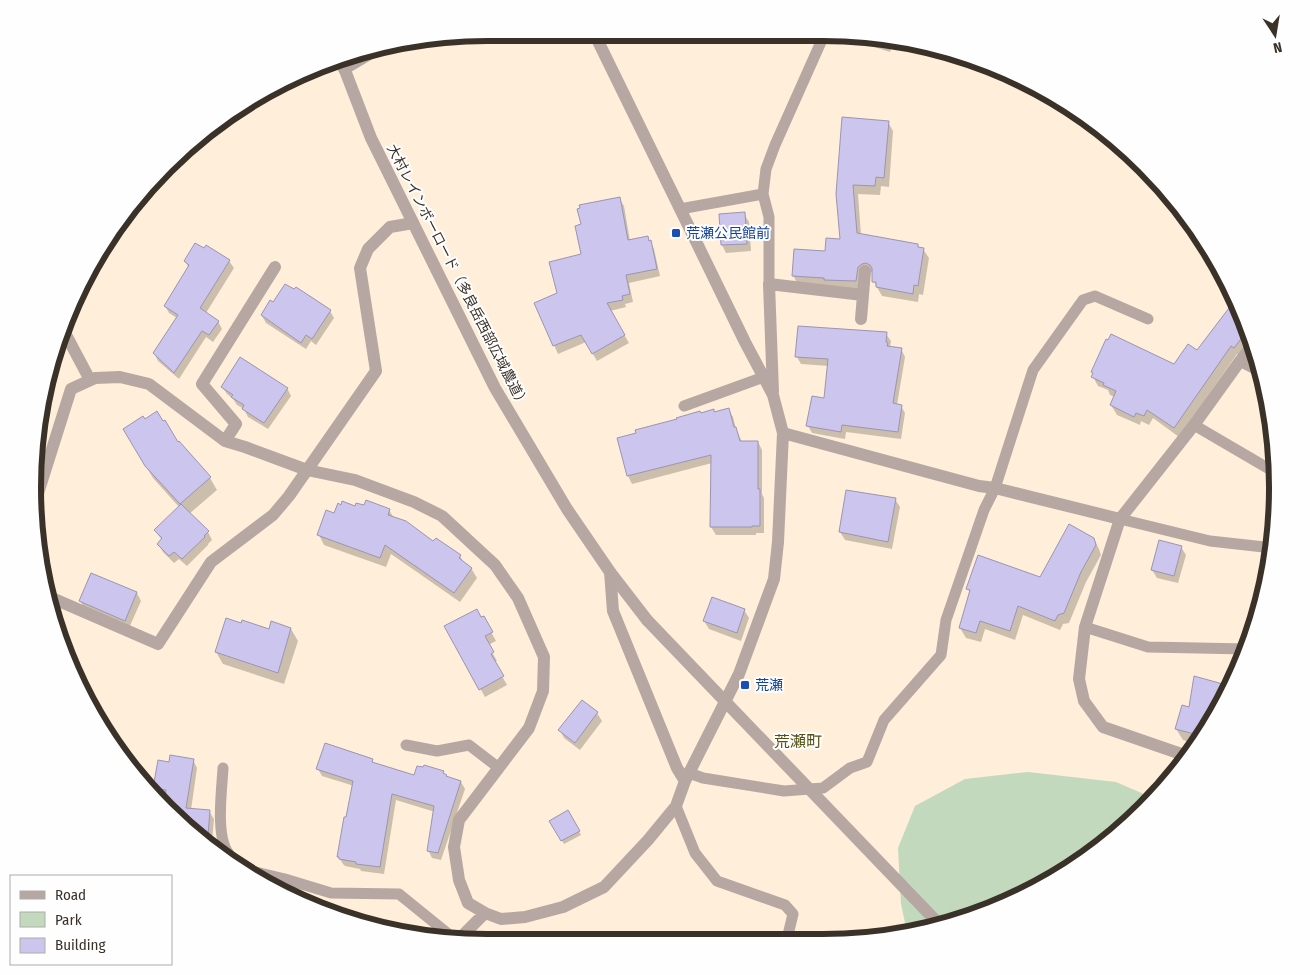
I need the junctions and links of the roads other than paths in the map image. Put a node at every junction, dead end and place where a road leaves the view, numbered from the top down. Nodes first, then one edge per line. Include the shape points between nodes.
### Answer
1 (598, 41) edge
2 (821, 41) edge
3 (343, 66) edge
4 (762, 194) junction
5 (680, 209) junction
6 (413, 223) junction
7 (276, 266) dead end
8 (865, 271) dead end
9 (769, 284) junction
10 (863, 295) junction
11 (861, 319) dead end
12 (1148, 319) dead end
13 (67, 337) edge
14 (1248, 352) edge
15 (1240, 361) junction
16 (1253, 368) edge
17 (764, 377) junction
18 (90, 380) junction
19 (773, 395) junction
20 (684, 406) dead end
21 (1194, 425) junction
22 (783, 433) junction
23 (225, 441) junction
24 (1268, 469) edge
25 (306, 470) junction
26 (41, 484) edge
27 (995, 488) junction
28 (1120, 519) junction
29 (1265, 547) edge
30 (610, 572) junction
31 (55, 599) edge
32 (1085, 627) junction
33 (1238, 649) edge
34 (406, 745) dead end
35 (1181, 754) edge
36 (223, 768) dead end
37 (499, 768) junction
38 (687, 777) junction
39 (676, 806) junction
40 (226, 849) edge
41 (266, 875) edge
42 (485, 913) junction
43 (935, 920) edge
44 (446, 932) edge
45 (465, 933) edge
46 (788, 934) edge

1 - 5 street
2 - 4 lane via 775,145 766,169
3 - 6 street, 大村レインボーロード（多良岳西部広域農道） via 371,138
4 - 5 lane
4 - 9 lane via 769,218
5 - 17 street
6 - 25 street via 390,227 368,248 360,268 376,371
6 - 30 street, 大村レインボーロード（多良岳西部広域農道） via 495,388 567,510
7 - 23 street via 202,384 236,424
8 - 10 street
9 - 10 street
9 - 19 street
10 - 11 street
12 - 27 lane via 1095,296 1083,300 1033,370
13 - 18 street
14 - 15 street
15 - 16 lane
15 - 21 street
17 - 19 street
17 - 20 lane
18 - 23 street via 120,377 149,384
18 - 26 street via 71,390
19 - 22 street
21 - 24 lane
21 - 28 street
22 - 27 street
22 - 38 street via 774,579 739,674
23 - 25 street
25 - 31 street via 273,515 211,562 158,644
25 - 37 street via 356,480 442,516 495,565 518,598 544,657 543,691 529,728
27 - 28 street
27 - 38 lane via 984,510 946,620 941,655 884,720 867,762 850,768 824,788 784,791
28 - 29 lane via 1210,541
28 - 32 street
30 - 38 street via 613,611 676,768
30 - 43 street, 大村レインボーロード（多良岳西部広域農道）, bridge via 648,620
32 - 33 lane via 1148,647
32 - 35 street via 1079,679 1084,701 1103,727
34 - 37 lane via 437,751 469,745
36 - 40 lane via 220,834
37 - 42 street via 459,820 454,846 459,880 468,904
38 - 39 street
39 - 42 street via 604,887 563,907 525,917 501,919
39 - 46 lane via 695,853 717,881 785,905 793,914
41 - 44 lane via 331,893 399,894
42 - 45 street

